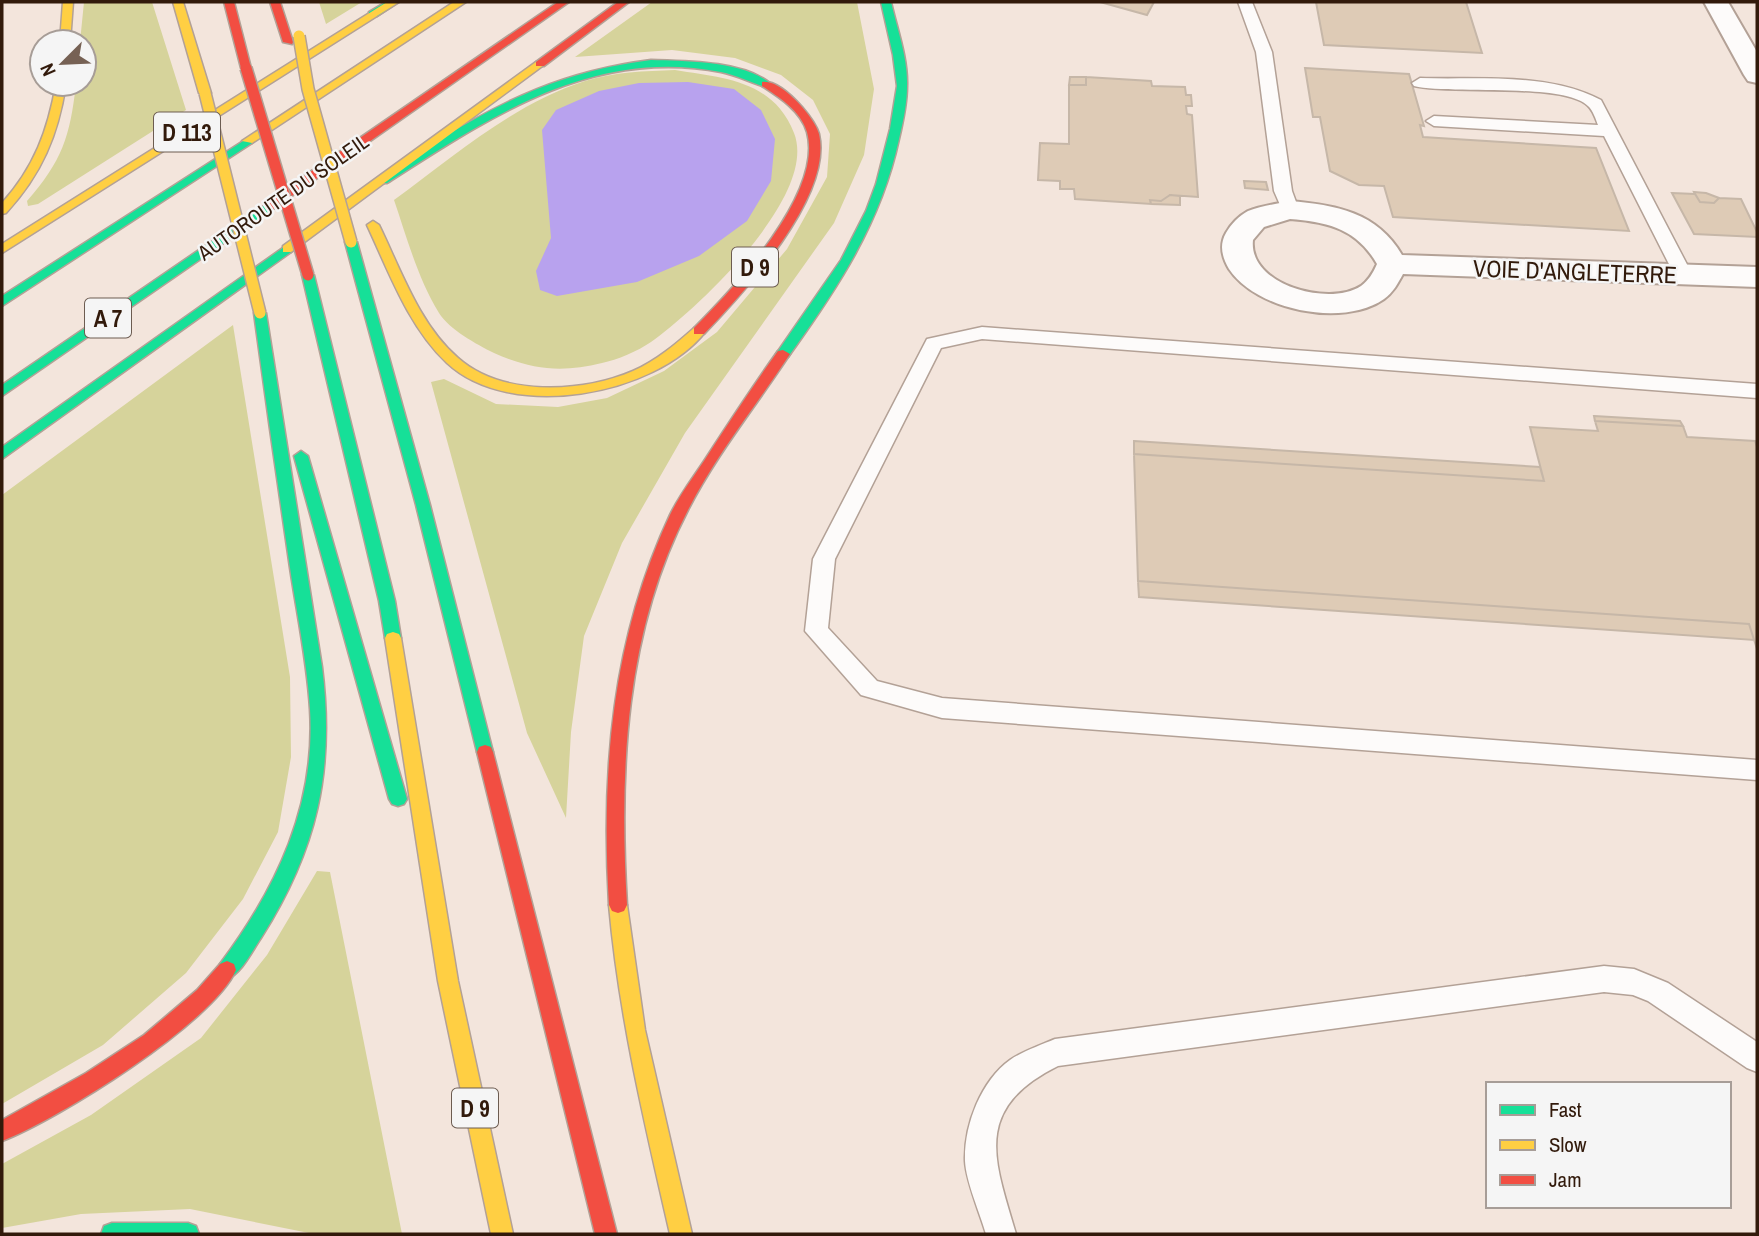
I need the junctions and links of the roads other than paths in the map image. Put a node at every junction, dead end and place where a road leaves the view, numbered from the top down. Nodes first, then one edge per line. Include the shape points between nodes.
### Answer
1 (68, 2) edge
2 (177, 2) edge
3 (229, 2) edge
4 (275, 2) edge
5 (393, 2) edge
6 (461, 2) edge
7 (564, 2) edge
8 (624, 2) edge
9 (886, 2) edge
10 (1245, 2) edge
11 (1716, 2) edge
12 (296, 13) dead end
13 (66, 28) edge
14 (294, 39) junction
15 (1757, 75) edge
16 (1420, 83) dead end
17 (59, 98) edge
18 (1434, 121) dead end
19 (1609, 131) junction
20 (321, 139) junction
21 (383, 180) junction
22 (2, 210) edge
23 (1290, 210) junction
24 (2, 249) edge
25 (1392, 264) junction
26 (1682, 274) junction
27 (1757, 277) edge
28 (2, 302) edge
29 (260, 313) junction
30 (2, 391) edge
31 (1757, 391) edge
32 (2, 454) edge
33 (1757, 770) edge
34 (401, 810) dead end
35 (408, 836) dead end
36 (448, 981) junction
37 (1757, 1058) edge
38 (2, 1131) edge
39 (112, 1234) edge
40 (188, 1234) edge
41 (502, 1234) edge
42 (606, 1234) edge
43 (681, 1234) edge
44 (1001, 1234) edge

1 - 13 main road
2 - 29 main road, bridge via 205,93
3 - 36 main road, D 9, bridge via 308,275 387,601
4 - 14 main road, D 9
5 - 24 main road, D 113
6 - 28 main road
7 - 30 main road, AUTOROUTE DU SOLEIL / A 7
8 - 21 main road
9 - 43 main road via 902,84 879,197 851,257 757,389 679,513 627,662 614,759 614,855 621,947 637,1042
10 - 23 lane via 1264,52 1283,191
11 - 15 street
12 - 14 main road
14 - 20 main road, D 9, bridge
16 - 19 lane via 1578,93 1595,103
17 - 22 main road via 39,169
18 - 19 lane
19 - 26 lane
20 - 21 main road, D 9, bridge via 432,337 456,363 482,379 518,389 566,392 617,382 654,367 691,340 733,297 787,226 811,178 816,142 804,116 763,81 703,65 636,64 551,82
20 - 42 main road, D 9, bridge via 427,518
21 - 32 main road
23 - 25 street via 1320,212 1368,230 1382,243
23 - 25 street via 1267,214 1249,224 1236,240 1236,256 1261,285 1311,303 1348,302 1370,295 1385,283
25 - 26 street, VOIE D'ANGLETERRE
26 - 27 street, VOIE D'ANGLETERRE
29 - 34 main road
29 - 38 main road via 314,683 319,746 312,800 290,867 257,933 232,967 192,1008 117,1068
31 - 33 lane via 982,333 934,343 824,559 816,631 869,688 942,708
35 - 36 main road, D 9
36 - 41 main road, D 9
37 - 44 lane via 1658,992 1634,982 1604,979 1055,1053 1020,1070 993,1101 982,1132 980,1163
39 - 40 main road

